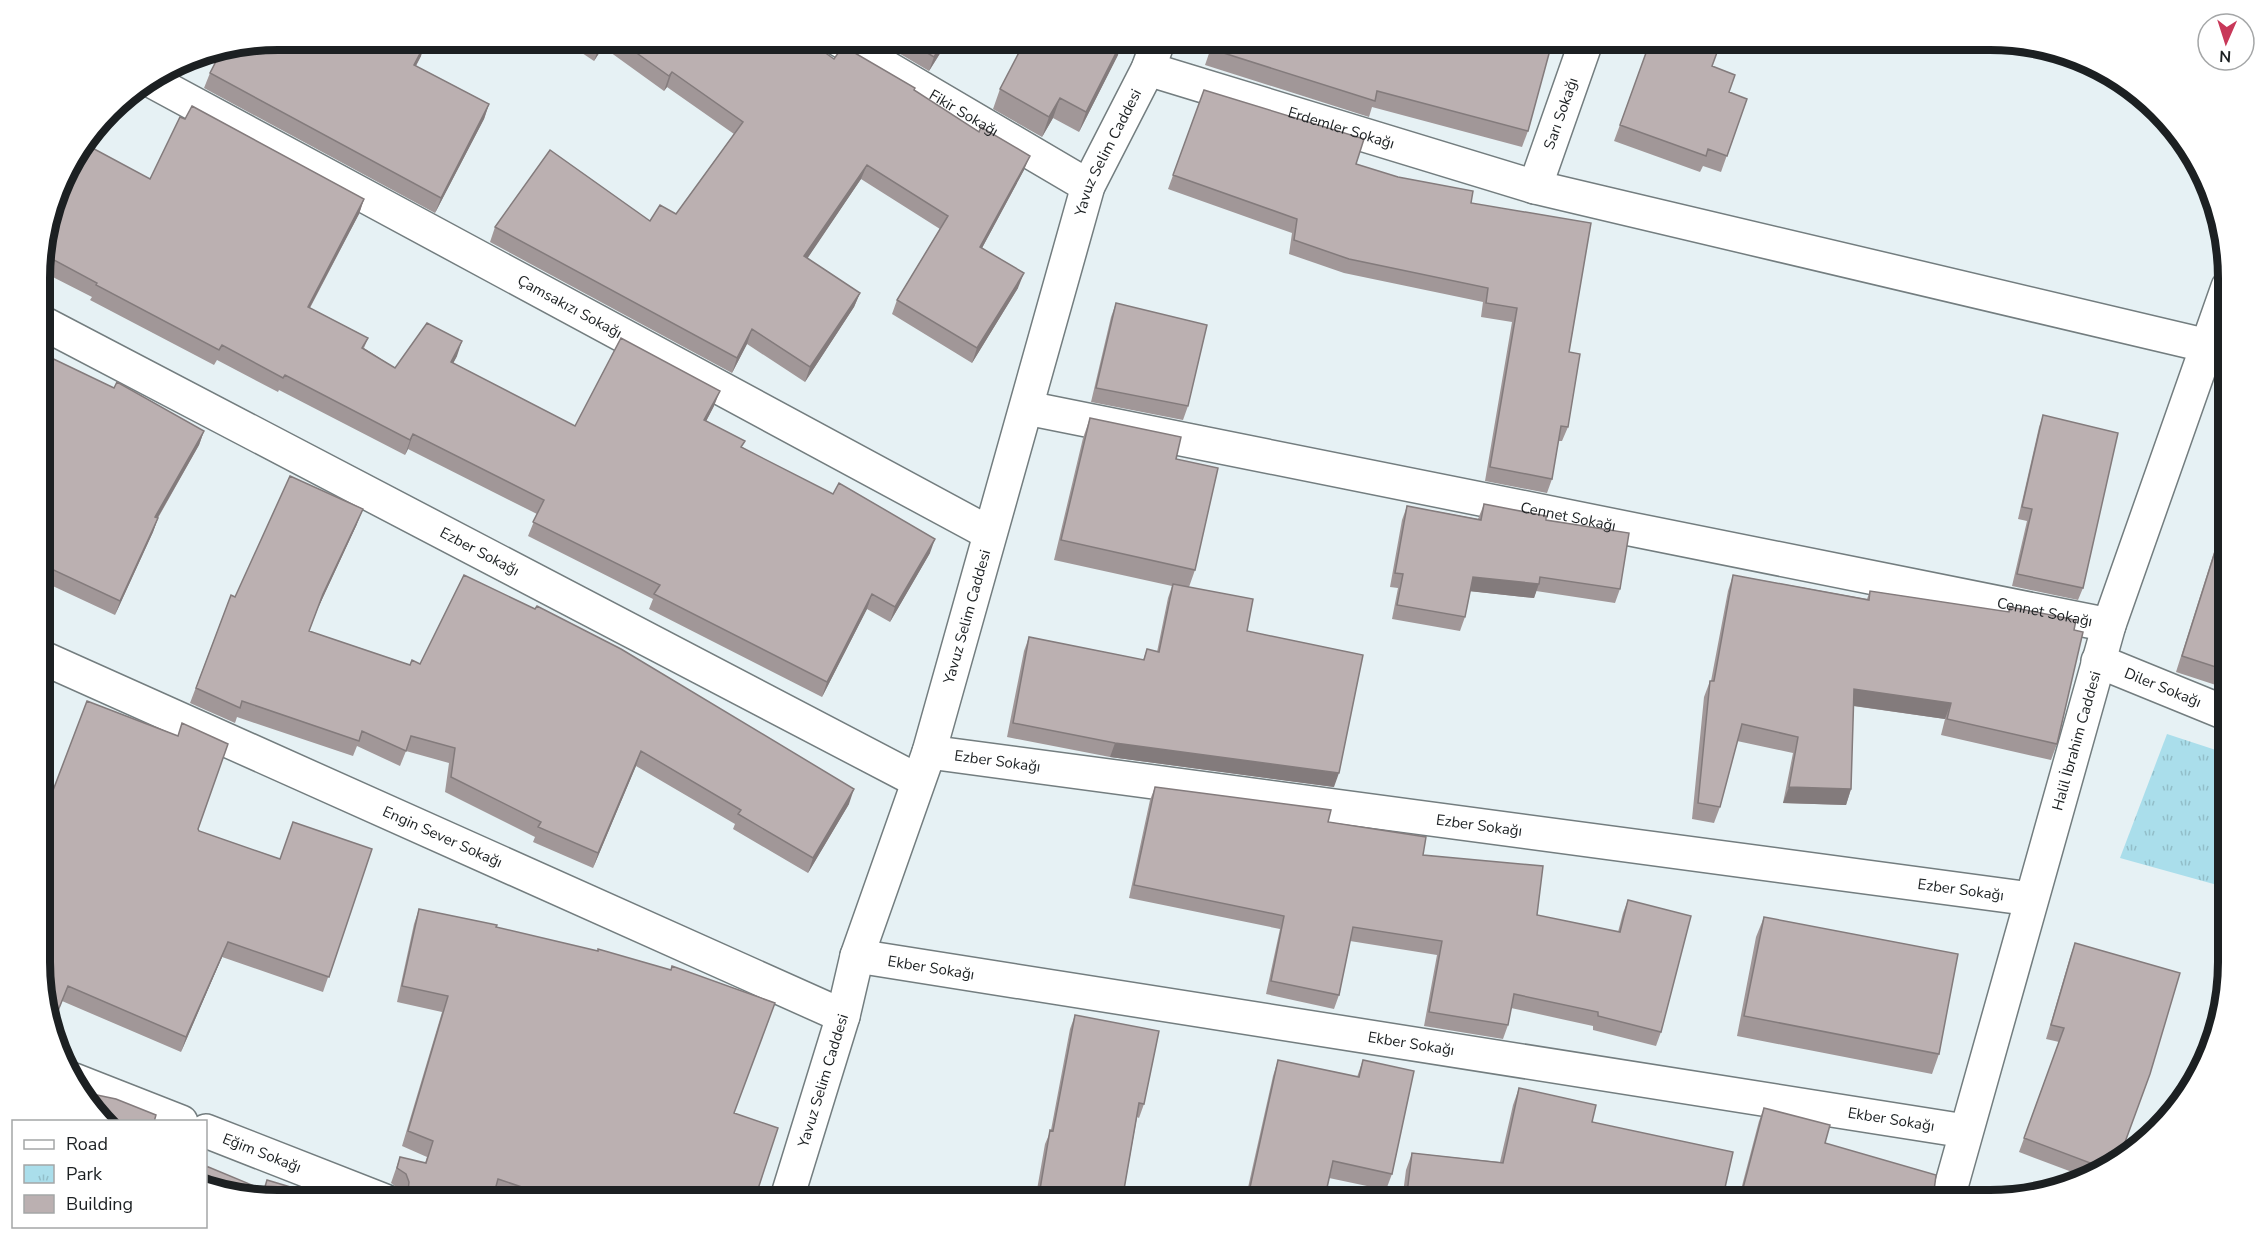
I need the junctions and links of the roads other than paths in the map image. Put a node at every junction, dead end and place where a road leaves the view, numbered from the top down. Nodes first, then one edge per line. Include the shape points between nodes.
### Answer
1 (857, 50) edge
2 (1583, 50) edge
3 (1153, 54) edge
4 (157, 84) edge
5 (1088, 186) junction
6 (1535, 187) junction
7 (2218, 316) edge
8 (50, 327) edge
9 (2208, 346) junction
10 (1027, 408) junction
11 (989, 532) junction
12 (2109, 625) junction
13 (50, 661) edge
14 (2098, 661) junction
15 (2218, 710) edge
16 (923, 766) junction
17 (2031, 899) junction
18 (857, 956) junction
19 (843, 1016) junction
20 (85, 1084) edge
21 (176, 1120) edge
22 (207, 1131) edge
23 (1965, 1131) junction
24 (357, 1190) edge
25 (789, 1190) edge
26 (1950, 1190) edge

1 - 5 street, Fikir Sokağı
2 - 6 street, Sarı Sokağı
3 - 5 street, Yavuz Selim Caddesi
3 - 6 street, Erdemler Sokağı
4 - 11 street, Çamsakızı Sokağı
5 - 10 street, Yavuz Selim Caddesi
6 - 9 street, Erdemler Sokağı
7 - 9 street, Halil İbrahim Caddesi
8 - 16 street, Ezber Sokağı
9 - 12 street, Halil İbrahim Caddesi
10 - 11 street, Yavuz Selim Caddesi
10 - 12 street, Cennet Sokağı
11 - 16 street, Yavuz Selim Caddesi
12 - 14 street, Halil İbrahim Caddesi
13 - 19 street, Engin Sever Sokağı
14 - 15 street, Diler Sokağı
14 - 17 street, Halil İbrahim Caddesi
16 - 17 street, Ezber Sokağı
16 - 18 street, Yavuz Selim Caddesi
17 - 23 street, Halil İbrahim Caddesi
18 - 19 street, Yavuz Selim Caddesi
18 - 23 street, Ekber Sokağı
19 - 25 street, Yavuz Selim Caddesi
20 - 21 street
22 - 24 street, Eğim Sokağı
23 - 26 street, Halil İbrahim Caddesi

